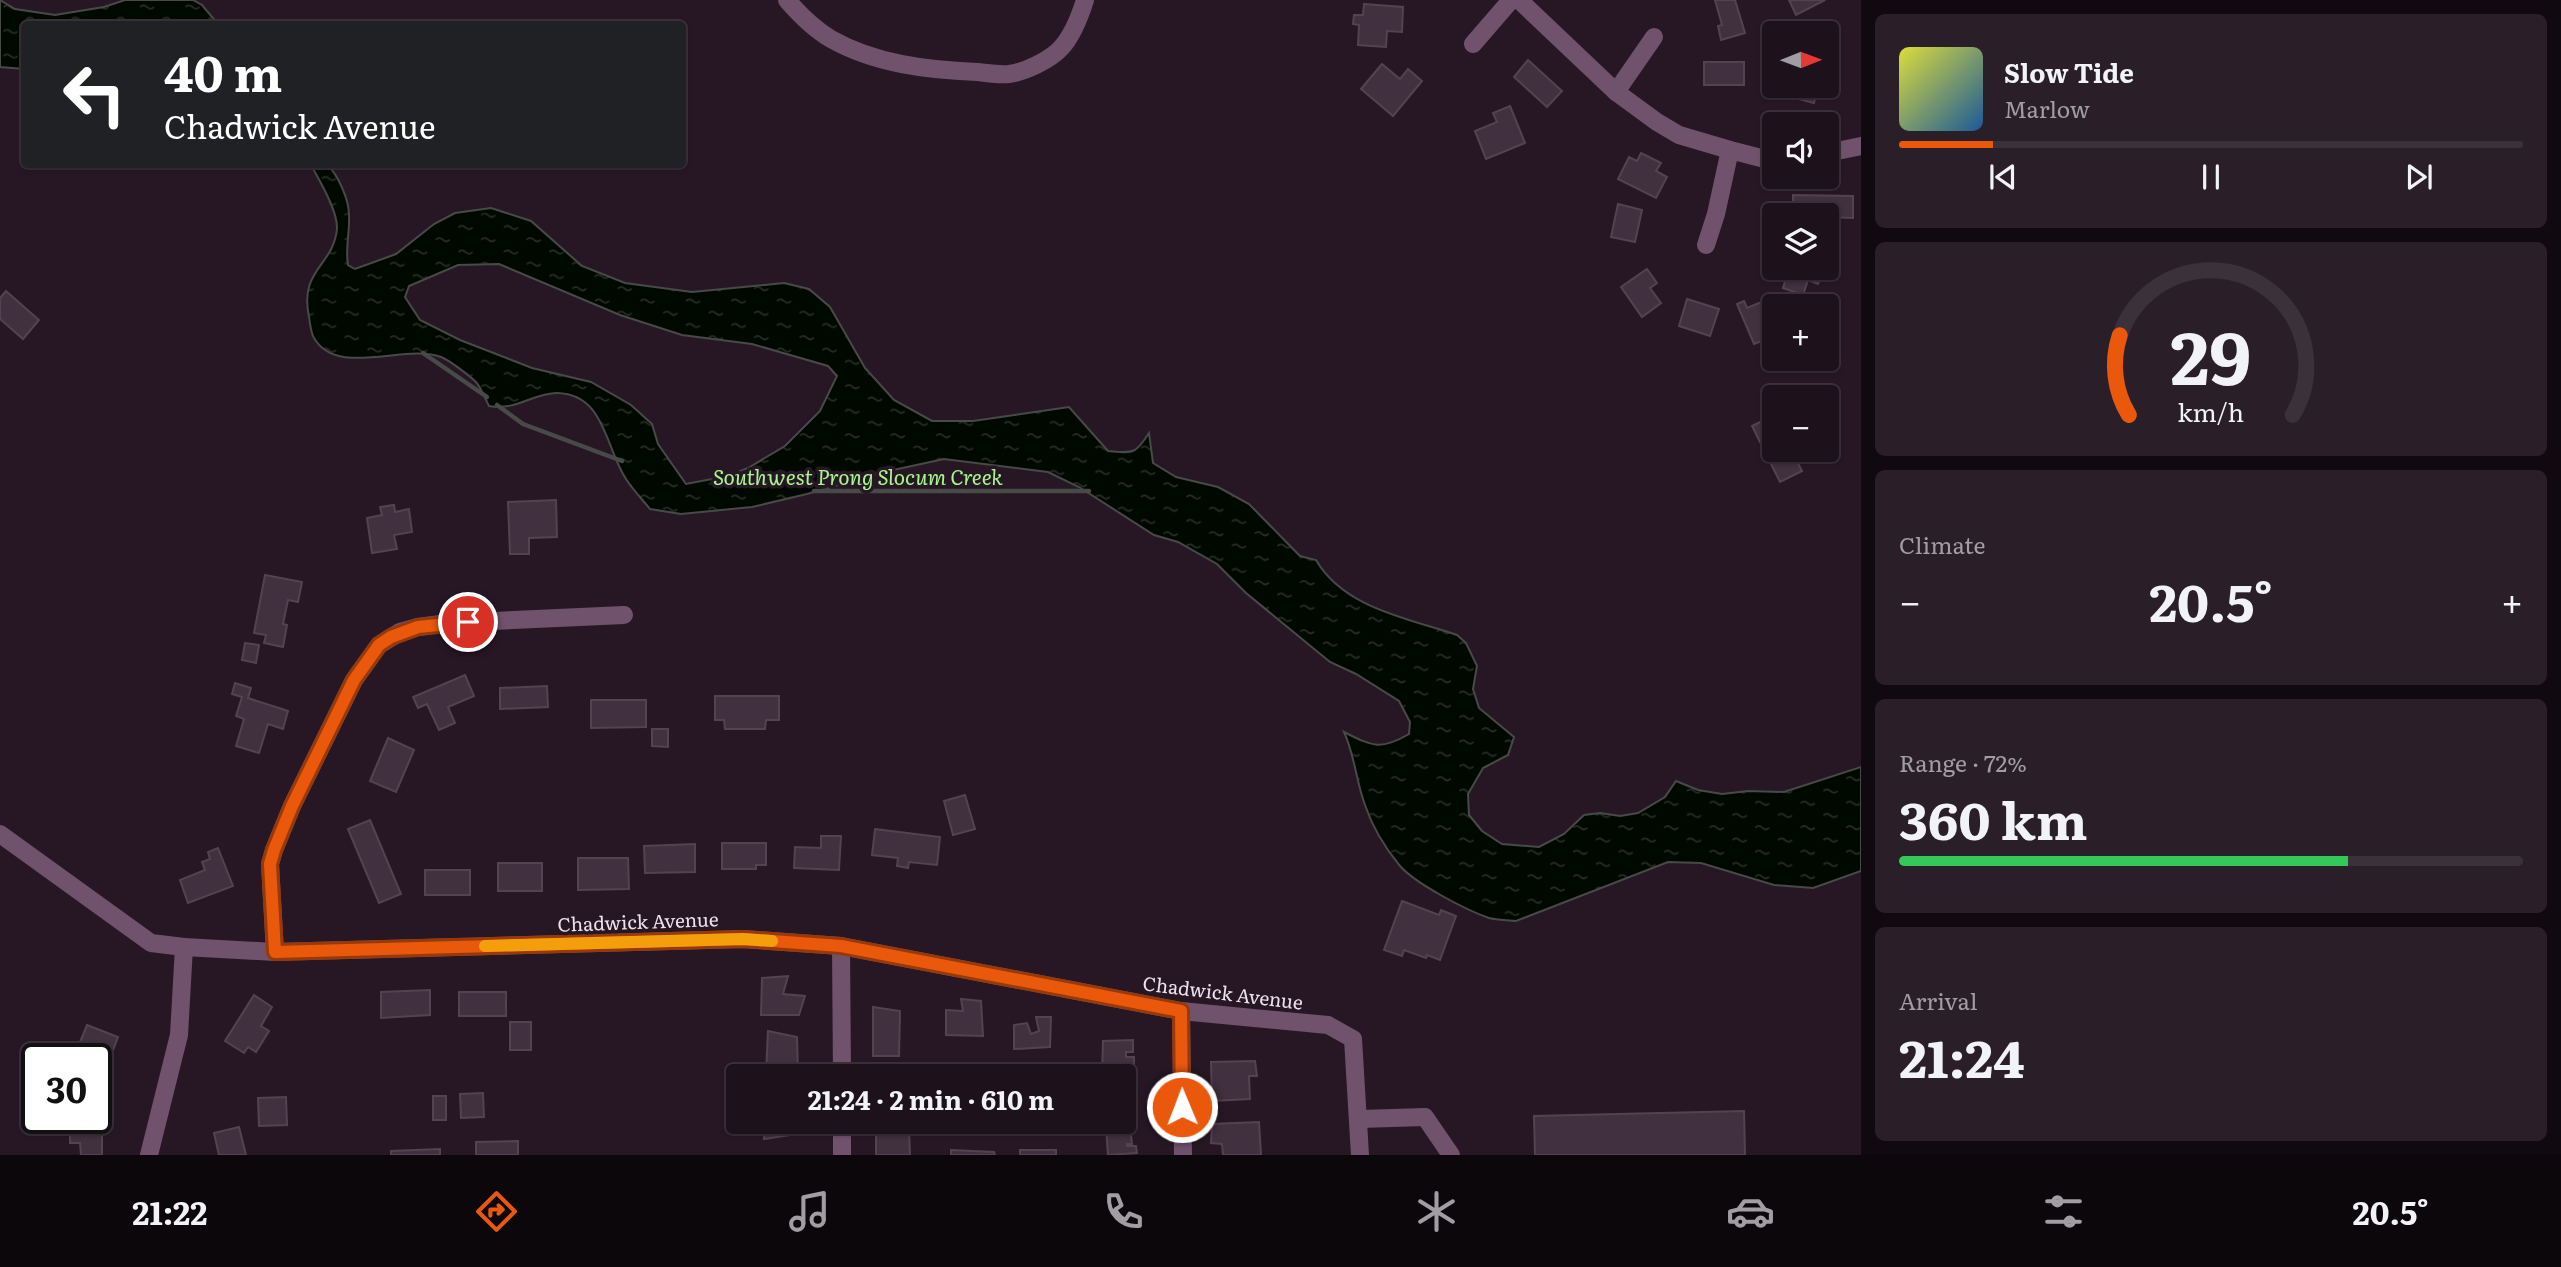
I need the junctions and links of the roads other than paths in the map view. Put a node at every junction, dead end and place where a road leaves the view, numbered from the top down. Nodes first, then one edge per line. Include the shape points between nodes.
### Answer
1 (787, 0) edge
2 (1085, 0) edge
3 (1511, 0) edge
4 (1519, 0) edge
5 (1654, 37) dead end
6 (1473, 44) dead end
7 (1616, 92) junction
8 (1861, 146) edge
9 (1730, 150) junction
10 (1839, 151) edge
11 (1762, 158) edge
12 (1706, 246) dead end
13 (624, 615) dead end
14 (0, 835) edge
15 (841, 946) junction
16 (184, 947) junction
17 (275, 952) junction
18 (1181, 1011) junction
19 (842, 1064) edge
20 (1360, 1119) junction
21 (842, 1134) edge
22 (149, 1155) edge
23 (842, 1155) edge
24 (1183, 1155) edge
25 (1360, 1155) edge
26 (1451, 1155) edge

1 - 2 street via 832,40 860,51 924,68 1009,74 1061,48 1079,20
3 - 6 street
4 - 7 street
5 - 7 street
7 - 9 street via 1679,135
8 - 10 street
9 - 11 street
9 - 12 street
13 - 17 street via 428,626 400,632 379,645 354,680 274,850 270,864
14 - 16 street, Chadwick Avenue via 151,943
15 - 17 street, Chadwick Avenue via 743,939
15 - 18 street, Chadwick Avenue
15 - 19 street
16 - 17 street, Chadwick Avenue
16 - 22 street via 178,1035
18 - 20 street, Chadwick Avenue via 1328,1025 1353,1039
18 - 24 street
20 - 25 street, Chadwick Avenue
20 - 26 street via 1425,1117
21 - 23 street

